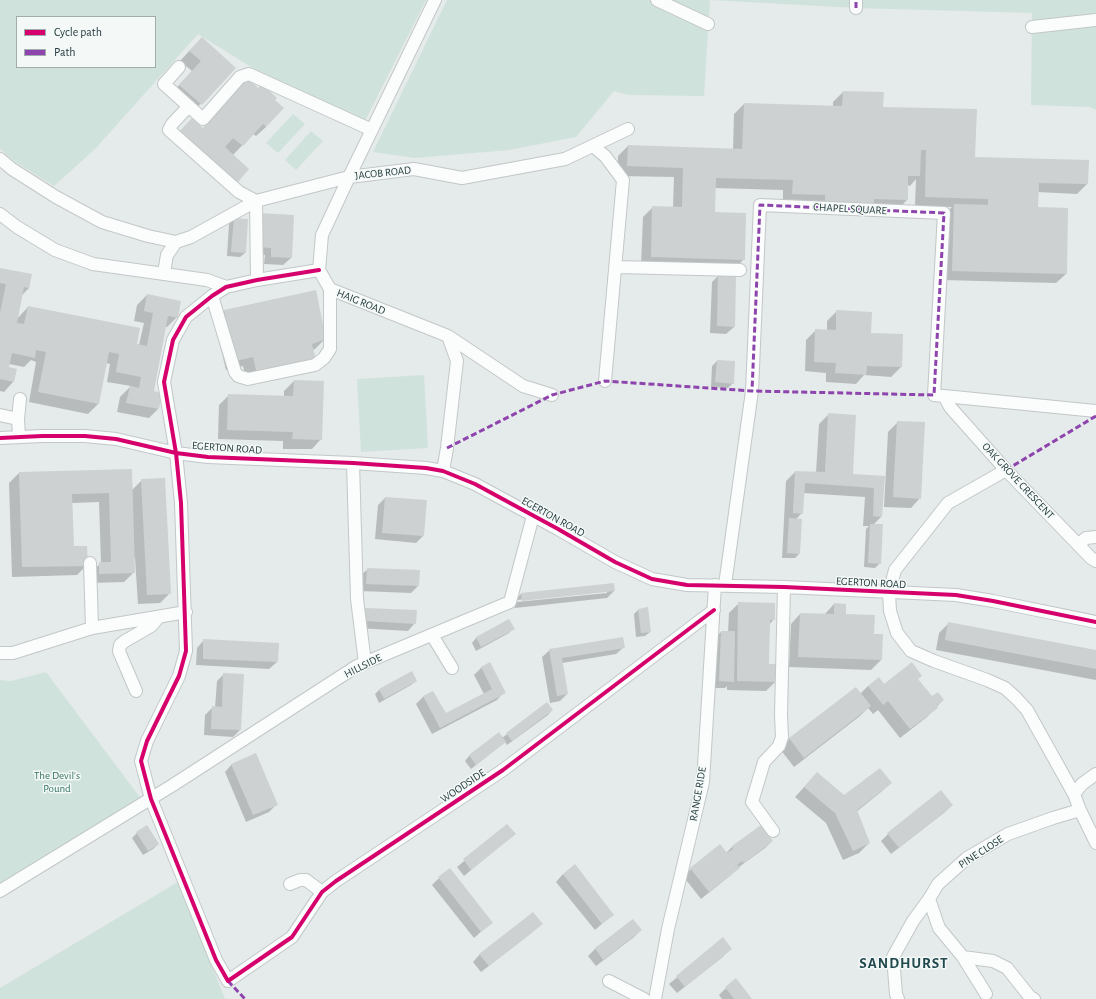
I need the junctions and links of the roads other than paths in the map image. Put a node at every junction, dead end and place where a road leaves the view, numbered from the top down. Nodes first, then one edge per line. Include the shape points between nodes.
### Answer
1 (435, 0) edge
2 (657, 0) edge
3 (1096, 20) edge
4 (708, 24) dead end
5 (1032, 27) dead end
6 (179, 67) dead end
7 (188, 106) junction
8 (628, 129) dead end
9 (372, 130) junction
10 (593, 146) junction
11 (0, 160) edge
12 (349, 177) junction
13 (256, 201) junction
14 (0, 214) edge
15 (176, 242) junction
16 (616, 267) junction
17 (320, 270) junction
18 (740, 270) dead end
19 (164, 273) junction
20 (257, 280) junction
21 (226, 287) junction
22 (330, 289) junction
23 (212, 296) junction
24 (448, 336) junction
25 (605, 381) dead end
26 (752, 391) joint
27 (552, 395) dead end
28 (939, 396) junction
29 (20, 399) dead end
30 (1096, 411) edge
31 (0, 414) edge
32 (18, 419) junction
33 (19, 437) junction
34 (0, 438) edge
35 (176, 453) junction
36 (353, 463) junction
37 (1006, 470) junction
38 (443, 471) junction
39 (533, 516) junction
40 (1096, 537) edge
41 (1078, 545) junction
42 (1096, 561) edge
43 (90, 563) dead end
44 (720, 585) junction
45 (784, 587) junction
46 (888, 593) junction
47 (714, 610) junction
48 (186, 612) junction
49 (158, 618) junction
50 (1096, 622) edge
51 (92, 628) junction
52 (432, 635) junction
53 (0, 653) edge
54 (365, 663) junction
55 (452, 668) dead end
56 (136, 691) dead end
57 (1096, 774) edge
58 (1074, 794) junction
59 (152, 799) junction
60 (1080, 810) junction
61 (773, 831) dead end
62 (1096, 843) edge
63 (290, 884) dead end
64 (0, 891) edge
65 (322, 892) junction
66 (929, 899) junction
67 (963, 957) junction
68 (609, 981) dead end
69 (986, 994) dead end
70 (644, 999) edge
71 (655, 999) edge
72 (898, 999) edge
73 (1034, 999) edge

1 - 9 street
2 - 4 street
3 - 5 street
6 - 7 street via 164,84
7 - 9 street via 203,119 240,77 249,74
7 - 13 street via 169,130 239,192
8 - 10 street, JACOB ROAD
9 - 12 street
10 - 12 street, JACOB ROAD via 566,159 462,178 414,169
10 - 16 street via 605,156 623,180
11 - 15 street via 56,197 102,222
12 - 13 street, JACOB ROAD
12 - 17 street via 322,235
13 - 15 street, JACOB ROAD via 191,237
13 - 20 street
14 - 19 street via 16,227 55,250 93,264
15 - 19 street via 167,255
16 - 18 street
16 - 25 street
17 - 20 street
17 - 22 street, HAIG ROAD
19 - 21 street via 207,280
20 - 21 street
21 - 23 street
22 - 23 street via 330,349 324,358 315,365 248,379 238,376 235,372
22 - 24 street, HAIG ROAD
23 - 35 street via 186,317 173,340 164,382
24 - 27 street, HAIG ROAD via 523,386
24 - 38 street via 457,361
26 - 28 street, CHAPEL SQUARE via 760,205 944,213
26 - 44 street, RANGE RIDE
28 - 30 street
28 - 37 street, OAK GROVE CRESCENT
29 - 32 street
31 - 32 street
32 - 33 street
33 - 34 street, EGERTON ROAD
33 - 35 street, EGERTON ROAD via 116,438
35 - 36 street, EGERTON ROAD via 208,457
35 - 48 street
36 - 38 street, EGERTON ROAD
36 - 54 street via 357,600
37 - 41 street, OAK GROVE CRESCENT
37 - 46 street via 948,503 895,570
38 - 39 street, EGERTON ROAD via 475,484
39 - 44 street, EGERTON ROAD via 615,562 652,579
39 - 52 street, HILLSIDE via 510,602
40 - 41 street via 1086,538
41 - 42 street, OAK GROVE CRESCENT
43 - 51 street
44 - 45 street, EGERTON ROAD
44 - 47 street, RANGE RIDE
45 - 46 street, EGERTON ROAD
45 - 61 street via 782,737 778,746 764,762 752,802
46 - 50 street, EGERTON ROAD via 956,595
46 - 58 street via 897,633 911,652 1005,688 1027,710
47 - 65 street, WOODSIDE via 503,770
47 - 71 street, RANGE RIDE via 703,782 668,929
48 - 49 street
48 - 59 street via 186,651 179,676 147,741 141,761
49 - 51 street
49 - 56 street via 151,626 120,646 119,651
51 - 53 street via 13,653
52 - 54 street, HILLSIDE
52 - 55 street
54 - 59 street, HILLSIDE
57 - 58 street via 1082,784
58 - 60 street
59 - 64 street, HILLSIDE
59 - 65 street, WOODSIDE via 216,960 228,981 292,937
60 - 62 street
60 - 66 street, PINE CLOSE via 1008,834 967,858 938,884
63 - 65 street via 306,880
66 - 67 street via 939,928
66 - 72 street, PINE CLOSE via 913,921 894,957
67 - 69 street
67 - 73 street via 993,961 1007,968
68 - 70 street

